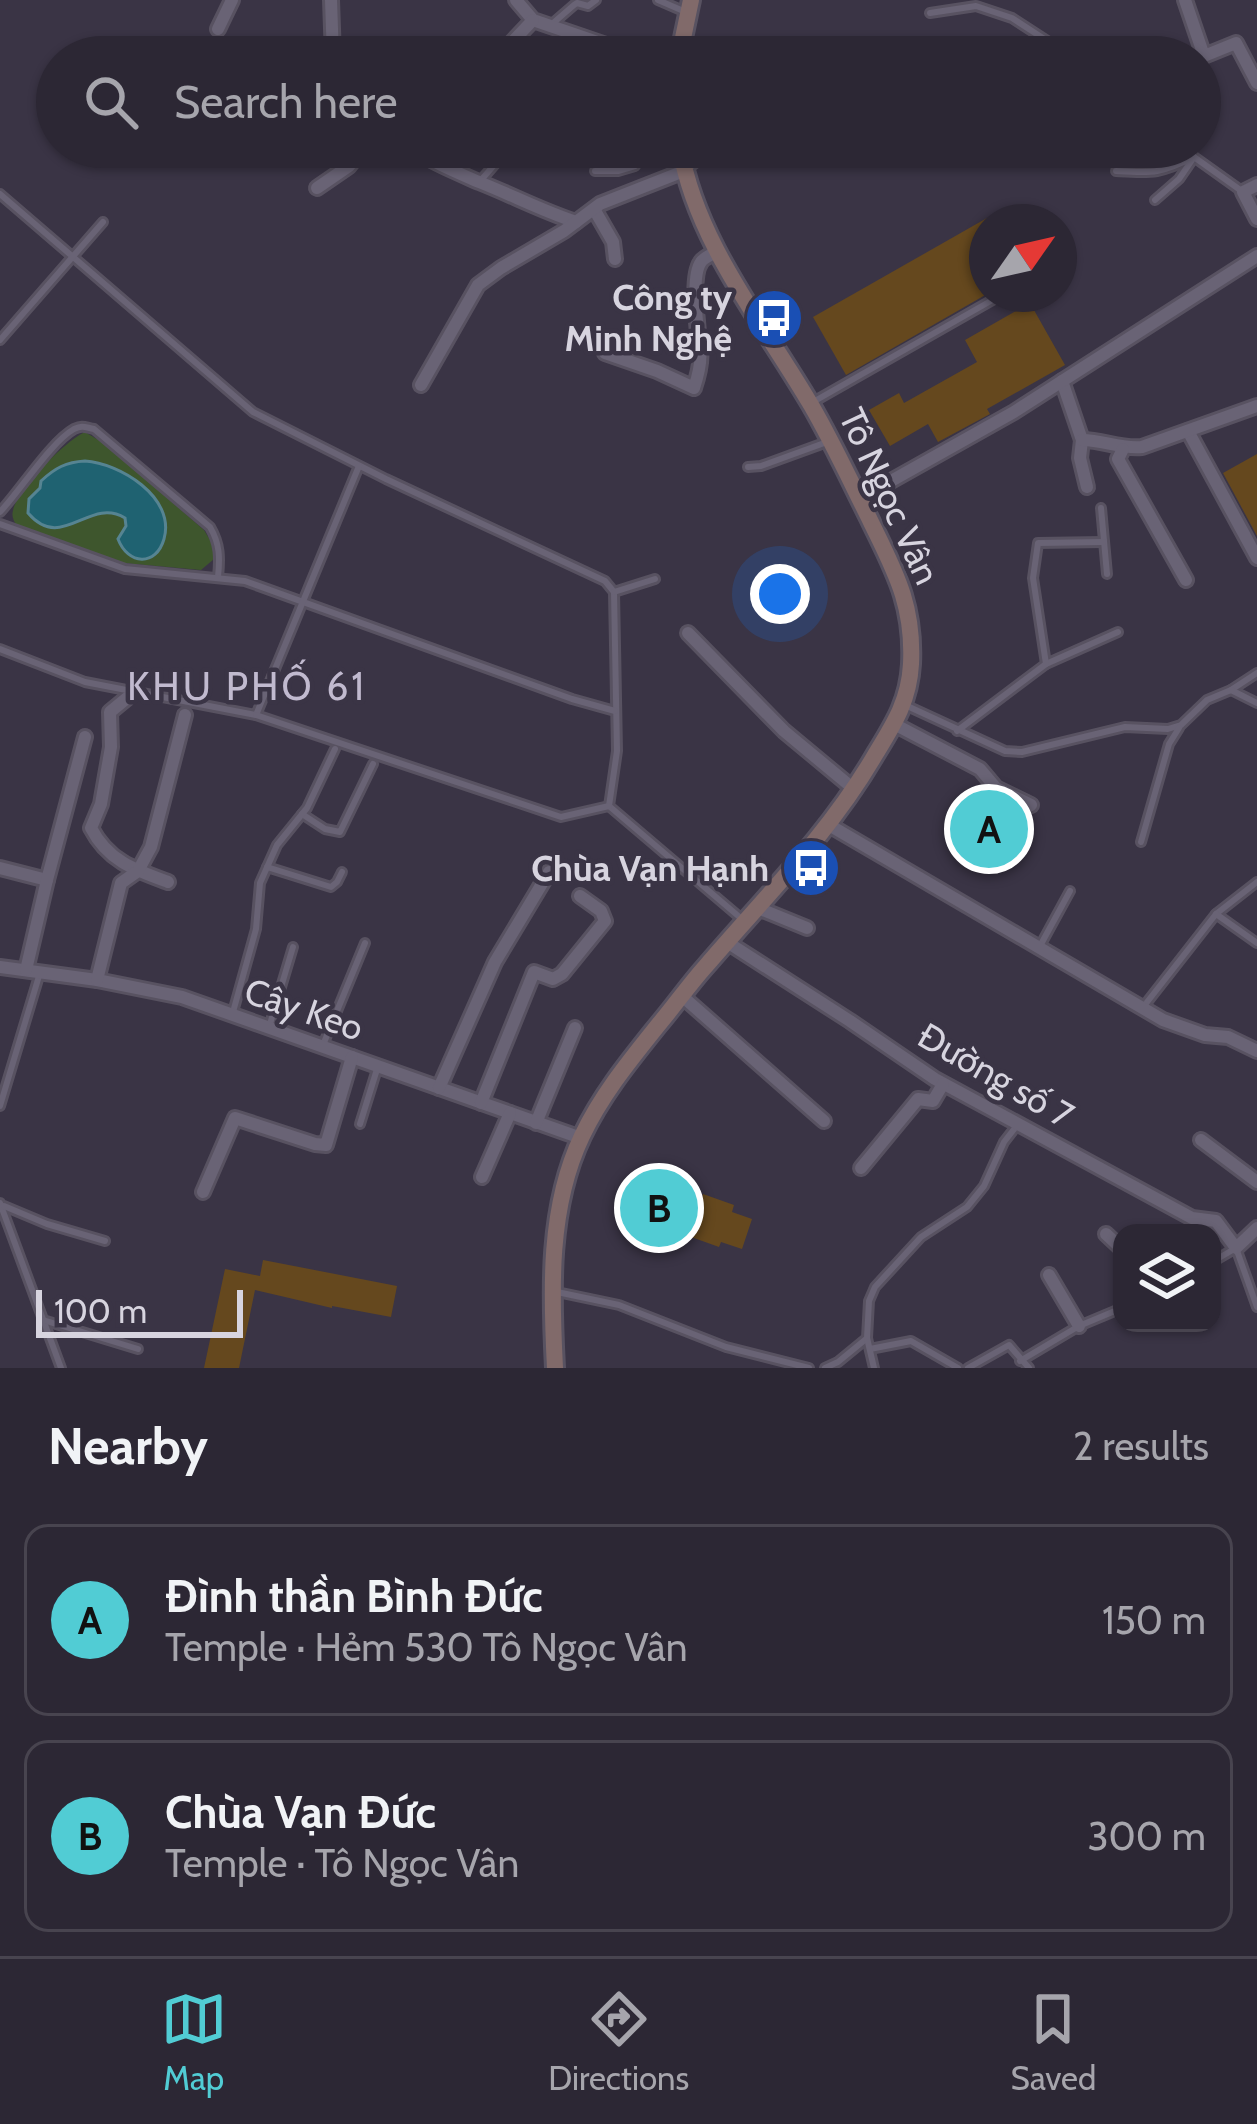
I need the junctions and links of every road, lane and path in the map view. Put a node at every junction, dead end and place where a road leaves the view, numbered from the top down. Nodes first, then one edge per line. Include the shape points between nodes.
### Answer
1 (232, 0) edge
2 (331, 0) edge
3 (516, 0) edge
4 (596, 0) edge
5 (658, 0) edge
6 (1185, 0) edge
7 (689, 6) edge
8 (930, 13) dead end
9 (532, 20) junction
10 (550, 27) junction
11 (218, 29) dead end
12 (332, 36) edge
13 (517, 36) edge
14 (577, 36) edge
15 (683, 36) edge
16 (1040, 36) edge
17 (1197, 36) edge
18 (1221, 49) edge
19 (1257, 83) edge
20 (346, 168) edge
21 (447, 168) edge
22 (492, 168) edge
23 (628, 168) edge
24 (686, 168) edge
25 (1172, 168) edge
26 (1187, 168) edge
27 (1208, 168) edge
28 (684, 170) junction
29 (595, 171) dead end
30 (1116, 171) dead end
31 (480, 182) junction
32 (1257, 184) edge
33 (317, 188) dead end
34 (1243, 192) junction
35 (0, 194) edge
36 (1154, 200) dead end
37 (594, 209) junction
38 (1257, 220) edge
39 (103, 222) dead end
40 (576, 222) junction
41 (717, 251) junction
42 (72, 256) junction
43 (1257, 256) edge
44 (615, 259) dead end
45 (972, 312) edge
46 (0, 340) edge
47 (605, 352) dead end
48 (1062, 381) junction
49 (421, 385) dead end
50 (810, 404) junction
51 (1257, 406) edge
52 (1188, 431) junction
53 (830, 440) junction
54 (1082, 440) junction
55 (1123, 449) junction
56 (359, 466) junction
57 (748, 466) dead end
58 (1088, 487) dead end
59 (859, 499) junction
60 (1101, 508) dead end
61 (0, 512) edge
62 (0, 524) edge
63 (1103, 542) junction
64 (1257, 558) edge
65 (1107, 574) dead end
66 (218, 577) junction
67 (656, 579) dead end
68 (1186, 580) dead end
69 (614, 592) junction
70 (302, 602) junction
71 (1118, 632) dead end
72 (688, 633) dead end
73 (0, 649) edge
74 (1046, 664) junction
75 (1257, 673) edge
76 (1231, 690) junction
77 (127, 698) dead end
78 (1257, 703) edge
79 (905, 705) junction
80 (615, 711) junction
81 (185, 715) dead end
82 (256, 715) junction
83 (894, 724) junction
84 (1181, 725) junction
85 (957, 730) junction
86 (85, 737) dead end
87 (335, 748) dead end
88 (373, 764) dead end
89 (855, 790) junction
90 (1031, 805) dead end
91 (609, 806) junction
92 (302, 814) junction
93 (829, 825) junction
94 (1141, 842) dead end
95 (267, 866) junction
96 (0, 868) edge
97 (138, 872) junction
98 (342, 872) dead end
99 (549, 872) dead end
100 (47, 880) junction
101 (168, 882) dead end
102 (1257, 882) edge
103 (1070, 891) dead end
104 (580, 896) dead end
105 (1216, 914) junction
106 (752, 915) junction
107 (807, 928) dead end
108 (727, 942) junction
109 (365, 943) dead end
110 (1257, 943) edge
111 (293, 947) dead end
112 (1039, 948) junction
113 (0, 968) edge
114 (33, 971) junction
115 (97, 980) junction
116 (682, 996) junction
117 (1142, 1008) junction
118 (232, 1015) junction
119 (269, 1028) junction
120 (575, 1028) dead end
121 (322, 1047) junction
122 (1257, 1051) edge
123 (352, 1057) junction
124 (378, 1066) junction
125 (944, 1084) junction
126 (439, 1088) junction
127 (481, 1103) junction
128 (0, 1106) edge
129 (510, 1113) junction
130 (824, 1121) dead end
131 (536, 1123) junction
132 (360, 1124) dead end
133 (1018, 1124) junction
134 (581, 1138) junction
135 (1202, 1140) dead end
136 (860, 1168) dead end
137 (482, 1177) dead end
138 (1257, 1182) edge
139 (203, 1192) dead end
140 (1, 1204) edge
141 (1257, 1228) edge
142 (1106, 1234) dead end
143 (105, 1241) dead end
144 (1113, 1241) edge
145 (1236, 1248) junction
146 (1221, 1257) edge
147 (1049, 1275) dead end
148 (554, 1291) junction
149 (1257, 1307) edge
150 (1113, 1312) edge
151 (43, 1320) junction
152 (1079, 1326) junction
153 (867, 1338) junction
154 (870, 1348) junction
155 (138, 1349) dead end
156 (1020, 1361) junction
157 (61, 1368) edge
158 (555, 1368) edge
159 (809, 1368) edge
160 (825, 1368) edge
161 (874, 1368) edge
162 (958, 1368) edge
163 (968, 1368) edge
164 (1029, 1368) edge

1 - 11 street
2 - 12 street
3 - 9 street
4 - 10 lane via 574,5
5 - 7 lane
6 - 17 street
7 - 15 main road
8 - 16 lane via 976,6
9 - 10 street
9 - 13 street
10 - 14 street
18 - 19 street via 1236,43
20 - 33 street
21 - 31 street
22 - 31 lane
23 - 29 lane
24 - 28 street
25 - 30 lane
26 - 36 lane
27 - 34 lane
28 - 37 street
28 - 41 main road, Tô Ngọc Vân
31 - 40 street
32 - 34 street
34 - 38 street
35 - 42 lane
37 - 40 street
37 - 44 street
39 - 42 lane
40 - 49 street via 478,285
41 - 47 street via 699,265 694,388
41 - 50 main road, Tô Ngọc Vân
42 - 46 lane
42 - 56 lane via 253,412
43 - 48 street
45 - 50 lane
48 - 54 street
48 - 59 street
50 - 53 main road, Tô Ngọc Vân
51 - 52 street
52 - 55 street
52 - 64 street
53 - 57 lane
53 - 59 main road, Tô Ngọc Vân
54 - 55 street
54 - 58 street
55 - 68 street via 1118,459
56 - 69 lane
56 - 70 lane
59 - 79 main road, Tô Ngọc Vân via 906,601
60 - 63 lane
61 - 66 lane via 72,430 94,429 210,527
62 - 66 lane via 125,568
63 - 65 lane
63 - 74 lane via 1037,543 1033,578
66 - 70 lane
67 - 69 lane
69 - 80 lane
70 - 80 lane
70 - 82 lane
71 - 74 lane
72 - 89 street
73 - 82 lane via 85,682
74 - 85 lane
75 - 76 lane
76 - 78 lane
76 - 84 lane
77 - 97 street via 110,712 111,747 92,827 107,852
79 - 83 main road, Tô Ngọc Vân
79 - 85 lane
80 - 91 lane
81 - 97 street
82 - 91 lane via 561,817
83 - 89 main road, Tô Ngọc Vân
83 - 90 street
84 - 85 lane via 1125,727 1022,752
84 - 94 lane
86 - 100 street
87 - 92 lane
88 - 92 lane via 340,832
89 - 93 main road, Tô Ngọc Vân
91 - 106 lane
92 - 95 lane
93 - 106 main road, Tô Ngọc Vân
93 - 112 street
95 - 98 lane via 331,887
95 - 118 lane
96 - 100 street
97 - 101 street
97 - 115 street via 121,883
99 - 126 street via 495,962
100 - 114 street
102 - 105 lane
103 - 112 lane
104 - 127 street via 605,921 562,974 534,972
105 - 110 lane
105 - 117 lane
106 - 107 street
106 - 108 main road, Tô Ngọc Vân
108 - 116 main road, Tô Ngọc Vân
108 - 125 street, Đường số 7
109 - 121 lane
111 - 119 lane
112 - 117 street
113 - 114 street, Cây Keo
114 - 115 street, Cây Keo
114 - 128 lane
115 - 118 street, Cây Keo
116 - 130 street
116 - 134 main road, Tô Ngọc Vân via 614,1080
117 - 122 street
118 - 119 street, Cây Keo
119 - 121 street, Cây Keo
120 - 131 street
121 - 123 street, Cây Keo
123 - 124 street, Cây Keo
123 - 139 street via 326,1145 235,1118
124 - 126 street, Cây Keo
124 - 132 lane
125 - 133 street, Đường số 7
125 - 136 street via 933,1101 918,1099
126 - 127 street, Cây Keo
127 - 129 street, Cây Keo
129 - 131 street, Cây Keo
129 - 137 street
131 - 134 street, Cây Keo
133 - 145 street, Đường số 7 via 1192,1218 1216,1221
133 - 153 lane via 967,1207 921,1237 875,1287
134 - 148 main road, Tô Ngọc Vân via 561,1200
135 - 138 street
140 - 143 lane
140 - 151 lane
141 - 145 street
142 - 144 street
145 - 146 lane
145 - 149 lane
147 - 152 street
148 - 158 main road, Tô Ngọc Vân
148 - 159 lane
150 - 152 lane
151 - 155 lane
151 - 157 lane
152 - 156 lane
153 - 154 lane
153 - 160 lane
154 - 161 lane
154 - 162 lane via 911,1341
156 - 163 lane via 1009,1346
156 - 164 lane

